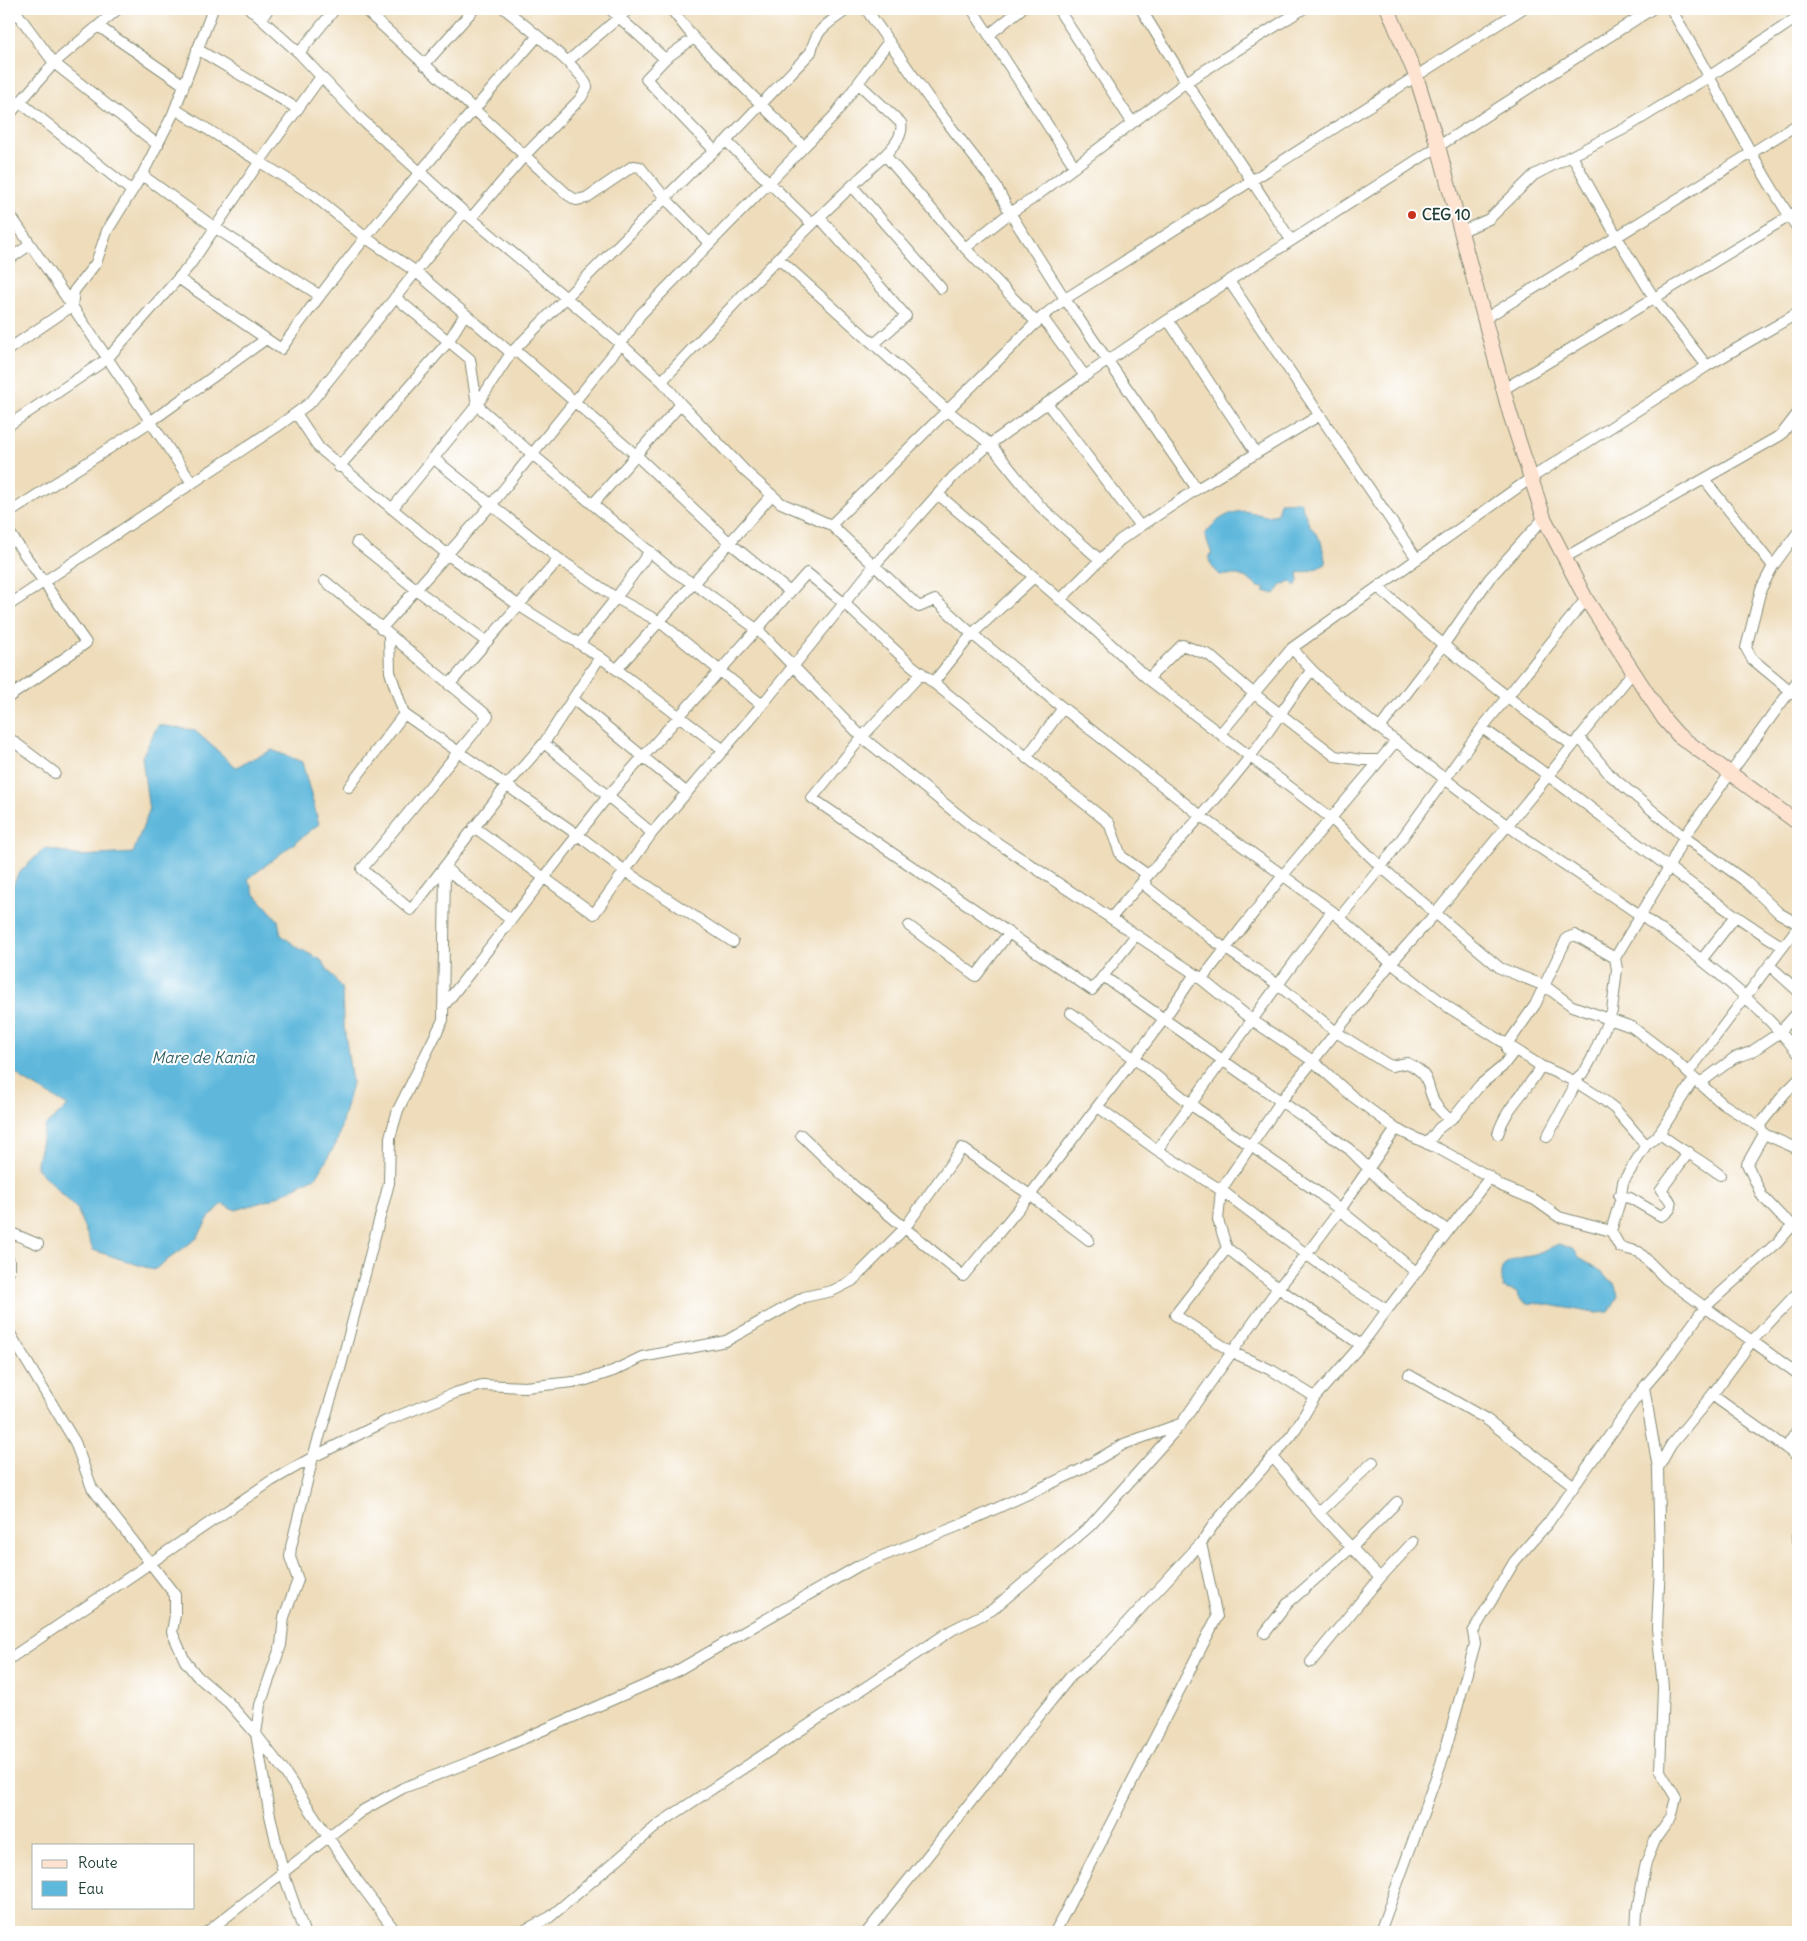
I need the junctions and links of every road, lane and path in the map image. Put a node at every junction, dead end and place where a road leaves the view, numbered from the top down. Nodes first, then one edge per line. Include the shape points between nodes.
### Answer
1 (118, 9) edge
2 (213, 9) edge
3 (250, 9) edge
4 (268, 9) edge
5 (336, 9) edge
6 (364, 9) edge
7 (474, 9) edge
8 (505, 9) edge
9 (610, 9) edge
10 (629, 9) edge
11 (671, 9) edge
12 (848, 9) edge
13 (866, 9) edge
14 (972, 9) edge
15 (1021, 9) edge
16 (1058, 9) edge
17 (1141, 9) edge
18 (1302, 9) edge
19 (1388, 9) edge
20 (1522, 9) edge
21 (1652, 9) edge
22 (1671, 9) edge
23 (14, 11) edge
24 (1798, 17) edge
25 (620, 18) junction
26 (262, 19) junction
27 (98, 26) junction
28 (990, 34) junction
29 (537, 37) junction
30 (694, 38) junction
31 (889, 41) junction
32 (197, 49) junction
33 (298, 53) junction
34 (665, 59) junction
35 (568, 61) junction
36 (54, 63) junction
37 (424, 64) junction
38 (1416, 76) junction
39 (1710, 76) junction
40 (320, 78) junction
41 (1186, 82) junction
42 (858, 83) junction
43 (184, 85) junction
44 (20, 102) junction
45 (761, 104) junction
46 (298, 109) junction
47 (175, 110) junction
48 (473, 111) junction
49 (9, 115) edge
50 (1132, 122) junction
51 (1798, 124) edge
52 (726, 141) junction
53 (158, 144) junction
54 (804, 146) junction
55 (1438, 146) junction
56 (715, 151) junction
57 (1751, 154) junction
58 (525, 155) junction
59 (885, 156) junction
60 (1572, 156) junction
61 (260, 161) junction
62 (1075, 167) junction
63 (419, 172) junction
64 (142, 175) junction
65 (1252, 181) junction
66 (769, 182) junction
67 (852, 186) junction
68 (132, 191) junction
69 (666, 199) junction
70 (9, 213) edge
71 (1010, 213) junction
72 (1794, 214) edge
73 (467, 215) junction
74 (816, 221) junction
75 (214, 227) junction
76 (1798, 230) edge
77 (1460, 232) junction
78 (1617, 237) junction
79 (366, 238) junction
80 (1291, 240) junction
81 (709, 242) junction
82 (30, 244) junction
83 (965, 248) junction
84 (9, 259) edge
85 (779, 259) junction
86 (415, 271) junction
87 (178, 278) junction
88 (1228, 281) junction
89 (941, 288) dead end
90 (319, 295) junction
91 (394, 297) junction
92 (1654, 298) junction
93 (567, 299) junction
94 (1065, 299) junction
95 (72, 306) junction
96 (1798, 313) edge
97 (465, 314) junction
98 (1486, 318) junction
99 (1040, 320) junction
100 (1168, 320) junction
101 (266, 339) junction
102 (448, 342) junction
103 (875, 343) junction
104 (621, 344) junction
105 (9, 350) edge
106 (513, 352) junction
107 (107, 359) junction
108 (1107, 361) junction
109 (1707, 366) junction
110 (1085, 376) junction
111 (662, 381) junction
112 (1504, 389) junction
113 (574, 401) junction
114 (1047, 403) junction
115 (680, 404) junction
116 (477, 405) junction
117 (948, 411) junction
118 (296, 413) junction
119 (1798, 413) edge
120 (1320, 415) junction
121 (150, 422) junction
122 (9, 425) edge
123 (990, 444) junction
124 (1256, 453) junction
125 (532, 454) junction
126 (637, 456) junction
127 (433, 458) junction
128 (339, 466) junction
129 (1531, 478) junction
130 (1704, 479) junction
131 (192, 483) junction
132 (1198, 489) junction
133 (772, 495) junction
134 (939, 495) junction
135 (593, 504) junction
136 (490, 505) junction
137 (392, 508) junction
138 (9, 513) edge
139 (1544, 518) junction
140 (831, 525) junction
141 (1140, 526) junction
142 (9, 532) edge
143 (1798, 532) edge
144 (357, 542) dead end
145 (730, 543) junction
146 (650, 551) junction
147 (448, 555) junction
148 (1564, 558) junction
149 (559, 559) junction
150 (1417, 559) junction
151 (1100, 560) junction
152 (874, 566) junction
153 (1773, 566) junction
154 (1034, 576) junction
155 (325, 581) dead end
156 (44, 582) junction
157 (693, 584) junction
158 (1379, 588) junction
159 (417, 590) junction
160 (790, 592) junction
161 (616, 598) junction
162 (1586, 599) junction
163 (1060, 600) junction
164 (844, 604) junction
165 (9, 605) edge
166 (518, 605) junction
167 (660, 622) junction
168 (758, 630) junction
169 (385, 632) junction
170 (972, 634) junction
171 (488, 642) junction
172 (580, 643) junction
173 (1442, 647) junction
174 (1292, 648) junction
175 (600, 656) junction
176 (792, 667) junction
177 (617, 669) junction
178 (722, 671) junction
179 (1311, 671) junction
180 (1633, 672) junction
181 (922, 673) junction
182 (1148, 679) junction
183 (1798, 680) edge
184 (933, 683) junction
185 (449, 685) junction
186 (1254, 693) junction
187 (1794, 695) edge
188 (9, 697) edge
189 (1506, 698) junction
190 (573, 699) junction
191 (762, 704) junction
192 (1062, 708) junction
193 (404, 714) junction
194 (1280, 714) junction
195 (679, 718) junction
196 (1380, 728) junction
197 (1482, 728) junction
198 (1220, 734) junction
199 (862, 737) junction
200 (1579, 737) junction
201 (9, 738) edge
202 (1396, 740) junction
203 (544, 743) junction
204 (1572, 745) junction
205 (724, 750) junction
206 (460, 752) junction
207 (643, 757) junction
208 (1026, 758) junction
209 (1249, 758) junction
210 (1378, 760) junction
211 (55, 773) dead end
212 (1549, 774) junction
213 (1731, 774) junction
214 (1445, 778) junction
215 (507, 784) junction
216 (349, 787) dead end
217 (687, 793) junction
218 (608, 796) junction
219 (1202, 816) junction
220 (1332, 819) junction
221 (1797, 819) edge
222 (1507, 826) junction
223 (474, 827) junction
224 (652, 833) junction
225 (578, 835) junction
226 (1684, 836) junction
227 (1669, 867) junction
228 (445, 868) junction
229 (1381, 868) junction
230 (625, 871) junction
231 (1284, 874) junction
232 (545, 876) junction
233 (1145, 877) junction
234 (1336, 914) junction
235 (1435, 914) junction
236 (1641, 915) junction
237 (1735, 917) junction
238 (1111, 918) junction
239 (511, 920) junction
240 (909, 926) dead end
241 (1798, 926) edge
242 (1008, 934) junction
243 (1136, 935) junction
244 (733, 942) dead end
245 (1783, 947) junction
246 (1227, 949) junction
247 (1615, 958) junction
248 (1702, 958) junction
249 (1391, 964) junction
250 (1770, 966) junction
251 (1103, 976) junction
252 (1198, 977) junction
253 (1277, 984) junction
254 (1545, 986) junction
255 (1798, 991) edge
256 (1745, 998) junction
257 (443, 1007) junction
258 (1798, 1012) edge
259 (1072, 1013) dead end
260 (1164, 1019) junction
261 (1609, 1019) junction
262 (1252, 1020) junction
263 (1336, 1032) junction
264 (1779, 1033) junction
265 (1507, 1045) junction
266 (1798, 1053) edge
267 (1135, 1059) junction
268 (1222, 1061) junction
269 (1313, 1061) junction
270 (1541, 1066) junction
271 (1694, 1079) junction
272 (1798, 1080) edge
273 (1574, 1081) junction
274 (1281, 1102) junction
275 (1191, 1104) junction
276 (1098, 1108) junction
277 (1450, 1120) junction
278 (1396, 1129) junction
279 (1762, 1130) junction
280 (1659, 1132) junction
281 (1498, 1134) dead end
282 (801, 1135) dead end
283 (1548, 1137) dead end
284 (1427, 1144) junction
285 (1646, 1145) junction
286 (1251, 1147) junction
287 (1798, 1149) edge
288 (1157, 1150) junction
289 (1689, 1152) junction
290 (1369, 1170) junction
291 (1720, 1175) dead end
292 (1490, 1177) junction
293 (1221, 1190) junction
294 (1030, 1195) junction
295 (1619, 1196) junction
296 (1340, 1210) junction
297 (1796, 1227) edge
298 (904, 1230) junction
299 (1447, 1230) junction
300 (1611, 1231) junction
301 (9, 1232) edge
302 (1088, 1240) dead end
303 (38, 1244) dead end
304 (1227, 1248) junction
305 (1306, 1255) junction
306 (9, 1261) edge
307 (9, 1271) edge
308 (1416, 1272) junction
309 (1278, 1288) junction
310 (1798, 1292) edge
311 (1705, 1308) junction
312 (1387, 1310) junction
313 (9, 1332) edge
314 (1752, 1340) junction
315 (1361, 1345) junction
316 (1232, 1352) junction
317 (1798, 1374) edge
318 (1408, 1375) dead end
319 (1644, 1386) junction
320 (1712, 1395) junction
321 (1315, 1397) junction
322 (1181, 1424) junction
323 (1798, 1429) edge
324 (1786, 1448) junction
325 (312, 1457) junction
326 (1273, 1457) junction
327 (1798, 1457) edge
328 (1373, 1462) dead end
329 (1658, 1468) junction
330 (1573, 1485) junction
331 (1397, 1502) dead end
332 (1319, 1513) junction
333 (1798, 1535) edge
334 (1798, 1541) edge
335 (1413, 1542) dead end
336 (1201, 1543) junction
337 (1351, 1548) junction
338 (151, 1562) junction
339 (1380, 1578) junction
340 (1265, 1633) dead end
341 (9, 1659) edge
342 (1311, 1662) dead end
343 (256, 1734) junction
344 (327, 1837) junction
345 (283, 1872) junction
346 (207, 1932) edge
347 (304, 1932) edge
348 (396, 1932) edge
349 (521, 1932) edge
350 (867, 1932) edge
351 (1055, 1932) edge
352 (1380, 1932) edge
353 (1636, 1932) edge

1 - 27 street
2 - 32 street
3 - 26 street
4 - 26 street
5 - 33 street
6 - 37 street
7 - 37 street
8 - 29 street
9 - 25 street
10 - 25 street
11 - 30 street
12 - 45 street via 822,28 814,37 811,52
13 - 31 street
14 - 28 street
15 - 28 street
16 - 50 street
17 - 41 street
18 - 41 street
19 - 38 street
20 - 38 street
21 - 55 street
22 - 39 street
23 - 36 street
24 - 39 street
25 - 34 street
25 - 35 street
26 - 33 street
27 - 36 street
27 - 43 street
28 - 62 street
29 - 35 street
29 - 48 street
30 - 34 street
30 - 45 street
31 - 42 street
31 - 71 street via 995,184
32 - 43 street
32 - 46 street
33 - 40 street
34 - 56 street via 646,79
35 - 58 street via 584,77 586,89
36 - 44 street
36 - 53 street
37 - 48 street
38 - 55 street
38 - 65 street
39 - 57 street
39 - 60 street via 1624,129
40 - 46 street
40 - 63 street
41 - 50 street
41 - 65 street
42 - 54 street via 834,116
42 - 59 street via 901,123 901,135
43 - 47 street
44 - 49 street
44 - 68 street
45 - 52 street
45 - 54 street
46 - 61 street
47 - 53 street
47 - 61 street
48 - 58 street
48 - 63 street
50 - 62 street
51 - 57 street
52 - 56 street
52 - 66 street
53 - 64 street
54 - 66 street
55 - 77 street
55 - 80 street
56 - 69 street
57 - 72 street
57 - 78 street
58 - 69 street via 576,200 586,198 633,166 640,167
58 - 73 street
59 - 67 street
59 - 83 street
60 - 77 street via 1534,175 1489,219
60 - 78 street
61 - 75 street
61 - 79 street via 313,195
62 - 71 street
63 - 73 street
63 - 79 street
64 - 68 street
64 - 75 street
65 - 80 street
65 - 94 street
66 - 74 street
66 - 81 street
67 - 74 street
67 - 89 street
68 - 95 street via 107,230 96,263 74,291
69 - 81 street
69 - 93 street
70 - 82 street
71 - 83 street
71 - 94 street
72 - 76 street
72 - 92 street
73 - 86 street
73 - 93 street
74 - 85 street
74 - 103 street via 906,316
75 - 87 street
75 - 90 street
77 - 98 street
78 - 92 street
78 - 98 street
79 - 86 street
79 - 90 street
80 - 88 street
81 - 104 street via 640,315
82 - 84 street
82 - 95 street
83 - 99 street
85 - 103 street
85 - 111 street
86 - 91 street
86 - 97 street
87 - 101 street
87 - 107 street
88 - 100 street
88 - 120 street
90 - 101 street via 281,349
91 - 102 street
91 - 118 street via 311,402
92 - 109 street
92 - 112 street
93 - 104 street
93 - 106 street
94 - 99 street
94 - 108 street
95 - 105 street
95 - 107 street
96 - 109 street
97 - 102 street
97 - 106 street
98 - 112 street
99 - 110 street
99 - 117 street
100 - 108 street
100 - 124 street
101 - 121 street
102 - 116 street via 470,359
102 - 128 street
103 - 117 street
104 - 111 street
104 - 113 street
106 - 113 street
106 - 116 street
107 - 121 street
107 - 122 street
108 - 110 street
108 - 132 street
109 - 129 street
110 - 114 street
111 - 115 street
112 - 129 street
113 - 125 street
113 - 126 street
114 - 123 street
114 - 141 street
115 - 126 street
115 - 133 street
116 - 125 street
116 - 127 street
117 - 123 street
117 - 140 street
118 - 128 street via 319,448
118 - 131 street
119 - 130 street via 1781,434
120 - 124 street
120 - 150 street
121 - 131 street
121 - 138 street
123 - 134 street via 953,477
123 - 151 street via 1040,506
124 - 132 street
125 - 135 street
125 - 136 street
126 - 135 street
126 - 145 street
127 - 136 street
127 - 137 street
128 - 137 street
129 - 139 street
129 - 150 street
130 - 148 street
130 - 153 street
131 - 156 street
132 - 141 street
133 - 140 street via 781,503
133 - 145 street
134 - 152 street
134 - 154 street
135 - 146 street
136 - 147 street
136 - 149 street
137 - 147 street
139 - 148 street
139 - 173 street via 1489,579
140 - 152 street
141 - 151 street
142 - 156 street
143 - 153 street
144 - 159 street
145 - 157 street
145 - 160 street
146 - 157 street
146 - 161 street
147 - 159 street
147 - 166 street
148 - 162 street
149 - 161 street
149 - 166 street
150 - 158 street
151 - 163 street
152 - 164 street
152 - 170 street via 919,607 934,600
153 - 187 street via 1761,589 1746,648 1752,659
154 - 163 street
154 - 170 street
155 - 169 street
156 - 165 street
156 - 188 street via 86,642
157 - 167 street
157 - 168 street
158 - 173 street
158 - 174 street
159 - 169 street
159 - 171 street
160 - 164 street via 807,573
160 - 168 street
161 - 167 street
161 - 172 street
162 - 180 street
162 - 189 street
163 - 182 street
164 - 176 street
164 - 181 street
166 - 171 street
166 - 172 street
167 - 177 street
167 - 178 street
168 - 176 street
168 - 178 street
169 - 185 street
169 - 193 street via 390,672
170 - 184 street
170 - 192 street
171 - 185 street
172 - 175 street
173 - 189 street
173 - 196 street
174 - 179 street
174 - 186 street
175 - 177 street
175 - 190 street
176 - 191 street
176 - 199 street
177 - 195 street
178 - 191 street
178 - 195 street
179 - 194 street
179 - 196 street
180 - 200 street
180 - 213 street via 1678,734
181 - 184 street
181 - 199 street
182 - 186 street via 1182,645 1209,655
182 - 198 street
183 - 187 street
184 - 208 street
185 - 206 street via 488,716
186 - 194 street
186 - 198 street
187 - 213 street
189 - 197 street
189 - 204 street
190 - 203 street
190 - 207 street
191 - 205 street
192 - 208 street
192 - 219 street
193 - 206 street
193 - 216 street
194 - 209 street
194 - 210 street via 1336,756
195 - 205 street
195 - 207 street
196 - 202 street
197 - 212 street
197 - 214 street
198 - 209 street
199 - 238 street via 972,826
199 - 242 street via 812,798
200 - 204 street
200 - 226 street via 1610,775
201 - 211 street
202 - 210 street
202 - 214 street
203 - 215 street
203 - 218 street
204 - 212 street
205 - 217 street
206 - 215 street
206 - 228 street via 362,869 411,910
207 - 217 street
207 - 218 street
208 - 233 street via 1109,823 1121,856
209 - 219 street
209 - 220 street
210 - 220 street
212 - 222 street
212 - 227 street
213 - 221 street
213 - 226 street
214 - 222 street
214 - 229 street
215 - 223 street
215 - 225 street
217 - 224 street
218 - 224 street
218 - 225 street
219 - 231 street
219 - 233 street
220 - 229 street
220 - 231 street
222 - 235 street
222 - 236 street
223 - 228 street
223 - 232 street
224 - 230 street
225 - 230 street
225 - 232 street
226 - 227 street
226 - 241 street via 1744,880
227 - 236 street
227 - 237 street
228 - 239 street
228 - 257 street
229 - 234 street
229 - 235 street
230 - 232 street via 594,914
230 - 244 street
231 - 234 street
231 - 246 street
232 - 239 street
233 - 238 street
233 - 246 street via 1148,888
234 - 249 street
234 - 253 street
235 - 249 street
235 - 254 street via 1500,968
236 - 247 street
236 - 248 street
237 - 245 street
237 - 248 street
238 - 243 street
239 - 257 street
240 - 242 street via 976,976
241 - 245 street
242 - 251 street via 1092,990
243 - 251 street
243 - 252 street
245 - 250 street
246 - 252 street
246 - 253 street
247 - 254 street via 1572,935
247 - 261 street via 1614,996
248 - 256 street
249 - 263 street
249 - 265 street via 1448,1007
250 - 255 street
250 - 256 street
251 - 260 street
252 - 260 street
252 - 262 street
253 - 262 street
253 - 263 street
254 - 261 street via 1572,1006
254 - 265 street via 1532,1011
256 - 264 street
256 - 271 street
257 - 325 street via 443,1020 398,1110 390,1137 389,1183 340,1369
258 - 264 street
259 - 267 street
260 - 267 street
260 - 268 street
261 - 271 street via 1632,1027 1673,1058
261 - 273 street via 1588,1064
262 - 268 street
262 - 269 street
263 - 269 street
263 - 277 street via 1391,1066 1407,1063 1422,1073 1435,1104
264 - 266 street
264 - 271 street via 1751,1052
265 - 270 street
265 - 277 street via 1512,1054 1509,1060 1480,1085
267 - 275 street
267 - 276 street
268 - 274 street
268 - 275 street
269 - 274 street
269 - 278 street
270 - 273 street
270 - 281 street via 1528,1089 1507,1111
271 - 279 street via 1723,1104
271 - 280 street
272 - 279 street via 1785,1093
273 - 283 street
273 - 285 street via 1614,1109
274 - 286 street
274 - 290 street via 1349,1149
275 - 286 street
275 - 288 street
276 - 288 street
276 - 294 street
277 - 284 street
278 - 284 street
278 - 290 street
279 - 287 street
279 - 297 street via 1747,1164 1762,1196
280 - 285 street
280 - 289 street via 1674,1146
282 - 298 street
284 - 292 street
285 - 295 street via 1623,1182
286 - 293 street
286 - 296 street
288 - 293 street
289 - 291 street
289 - 295 street via 1662,1190 1670,1197 1670,1212 1661,1216 1630,1198
290 - 296 street
290 - 299 street
292 - 299 street
292 - 300 street via 1499,1185 1534,1200 1559,1216
293 - 304 street via 1218,1220
293 - 305 street
294 - 298 street via 963,1276
294 - 298 street via 962,1148
294 - 302 street
295 - 300 street
296 - 305 street
296 - 308 street
297 - 311 street
298 - 325 street via 852,1281 804,1297 726,1341 642,1357 614,1372 583,1381 525,1388 482,1385 386,1421
299 - 308 street
300 - 311 street via 1620,1247 1639,1252 1666,1279
301 - 303 street
304 - 309 street
304 - 316 street via 1175,1316
305 - 309 street
305 - 312 street
306 - 307 street
308 - 312 street
309 - 315 street
309 - 316 street
310 - 314 street
311 - 314 street
311 - 319 street via 1664,1365
312 - 315 street
313 - 338 street via 75,1442 92,1488
314 - 317 street
314 - 320 street
315 - 321 street
316 - 321 street via 1273,1371
316 - 322 street
318 - 330 street via 1486,1419
319 - 329 street
319 - 330 street
320 - 324 street
320 - 329 street via 1671,1445
321 - 326 street via 1292,1435
322 - 344 street via 1124,1444 1078,1471 958,1526 860,1565 673,1673 475,1760 402,1788 360,1812
322 - 349 street via 1090,1526 992,1610 952,1630 659,1824 550,1916
323 - 324 street
324 - 327 street
325 - 338 street
325 - 343 street via 291,1547 290,1557 298,1580 284,1617 281,1645 260,1706
326 - 332 street
326 - 336 street
328 - 332 street
329 - 353 street via 1660,1565 1657,1628 1663,1687 1660,1772 1676,1798 1671,1817 1656,1838 1646,1862
330 - 352 street via 1548,1523 1514,1562 1473,1632 1475,1644 1444,1755
331 - 337 street
332 - 337 street
333 - 334 street
335 - 339 street
336 - 350 street via 1104,1649 1070,1677
336 - 351 street via 1217,1617
337 - 339 street
337 - 340 street via 1288,1603
338 - 341 street
338 - 343 street via 175,1595 172,1632 185,1662 229,1703
339 - 342 street
343 - 344 street
343 - 345 street
344 - 345 street
344 - 348 street
345 - 346 street
345 - 347 street

